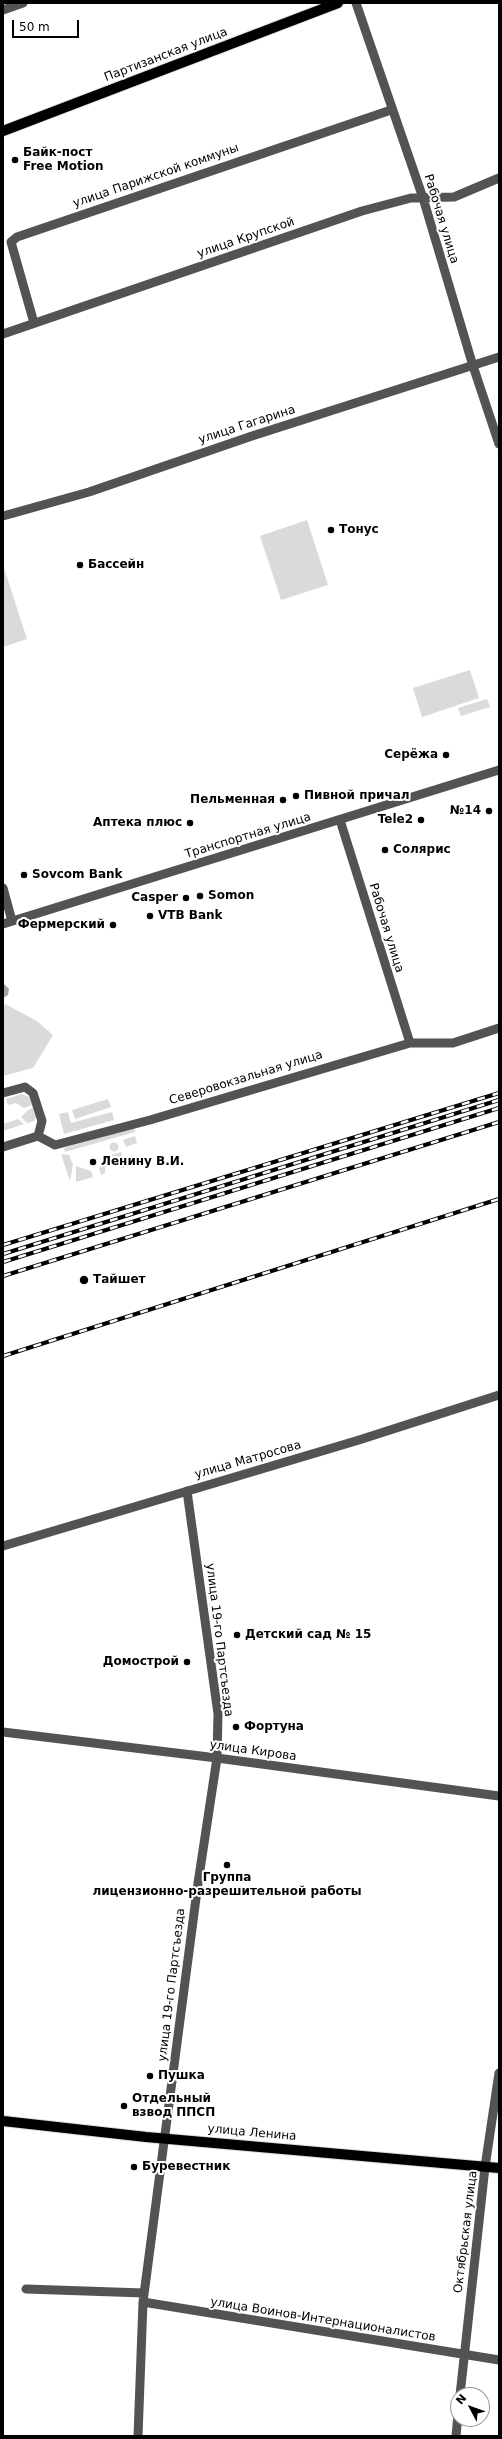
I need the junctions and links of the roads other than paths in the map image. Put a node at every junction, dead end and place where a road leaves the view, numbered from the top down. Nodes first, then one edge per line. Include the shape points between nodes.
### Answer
1 (23, 3) edge
2 (338, 3) edge
3 (356, 3) edge
4 (3, 10) edge
5 (391, 110) junction
6 (3, 131) edge
7 (499, 178) edge
8 (423, 198) junction
9 (34, 323) junction
10 (3, 334) edge
11 (499, 357) edge
12 (473, 366) junction
13 (499, 444) edge
14 (3, 516) edge
15 (499, 770) edge
16 (340, 820) junction
17 (3, 888) edge
18 (8, 922) edge
19 (499, 1028) edge
20 (410, 1043) junction
21 (3, 1093) edge
22 (38, 1136) junction
23 (3, 1147) edge
24 (499, 1395) edge
25 (187, 1491) junction
26 (3, 1546) edge
27 (3, 1732) edge
28 (217, 1758) junction
29 (499, 1796) edge
30 (499, 2073) edge
31 (3, 2121) edge
32 (164, 2138) junction
33 (485, 2167) junction
34 (499, 2168) edge
35 (26, 2289) dead end
36 (144, 2297) junction
37 (464, 2355) junction
38 (499, 2360) edge
39 (461, 2387) edge
40 (138, 2436) edge

1 - 4 street
2 - 6 main road, Партизанская улица
3 - 5 street, Рабочая улица
5 - 8 street, Рабочая улица
5 - 9 street, улица Парижской коммуны via 17,237 11,242
7 - 8 street, улица Крупской via 454,197
8 - 9 street, улица Крупской via 401,200 362,211
8 - 12 street, Рабочая улица
9 - 10 street, улица Крупской
11 - 12 street, улица Гагарина
12 - 13 street, Рабочая улица
12 - 14 street, улица Гагарина via 252,436 89,492
15 - 16 street, Транспортная улица
16 - 18 street, Транспортная улица
16 - 20 street, Рабочая улица
17 - 18 street
19 - 20 street, Северовокзальная улица via 453,1043
20 - 22 street, Северовокзальная улица via 150,1120 55,1145
21 - 22 street via 25,1087 33,1093 42,1120
22 - 23 street
24 - 25 street, улица Матросова
25 - 26 street, улица Матросова
25 - 28 street, улица 19-го Партсъезда via 218,1714
27 - 28 street, улица Кирова
28 - 29 street, улица Кирова
28 - 32 street, улица 19-го Партсъезда
30 - 33 street, Октябрьская улица
31 - 32 main road, улица Ленина
32 - 33 main road, улица Ленина
32 - 36 street, улица 19-го Партсъезда
33 - 34 main road, улица Ленина
33 - 37 street, Октябрьская улица
35 - 36 street, улица Воинов-Интернационалистов
36 - 37 street, улица Воинов-Интернационалистов
36 - 40 street, улица 19-го Партсъезда
37 - 38 street, улица Воинов-Интернационалистов
37 - 39 street, Октябрьская улица

